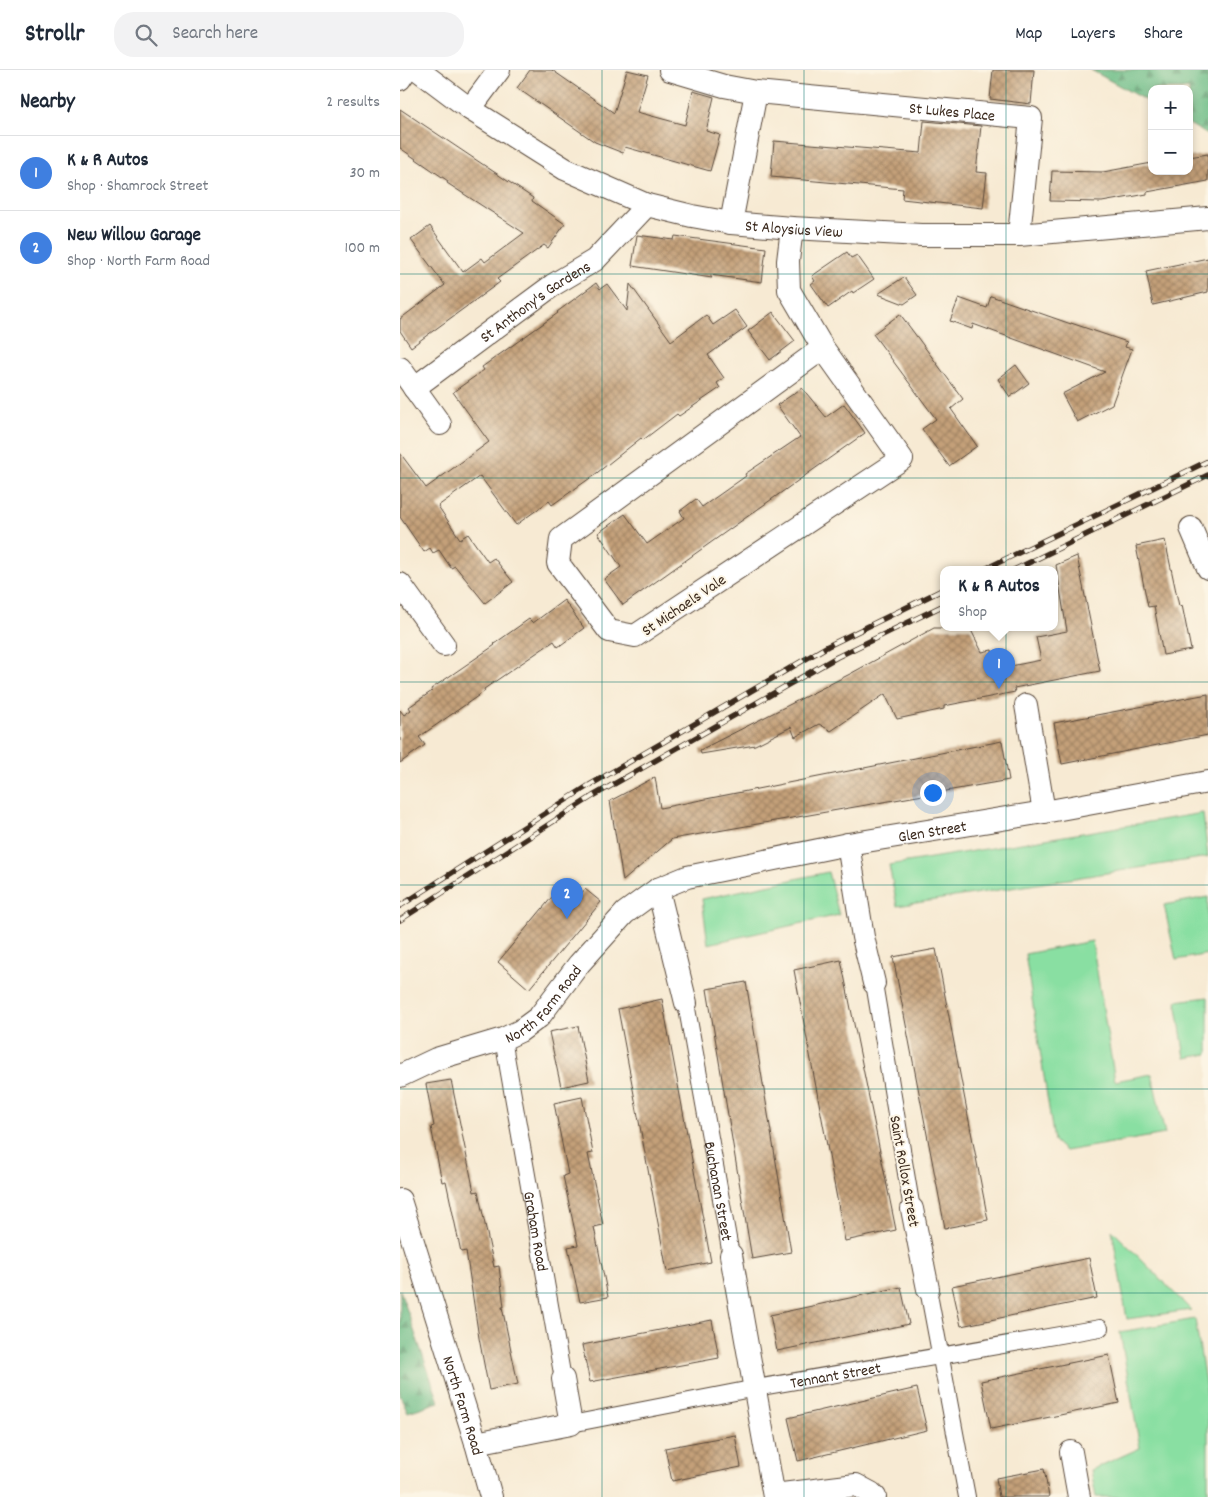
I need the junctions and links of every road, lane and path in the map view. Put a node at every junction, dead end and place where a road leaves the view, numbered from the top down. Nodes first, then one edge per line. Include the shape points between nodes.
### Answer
1 (406, 70) edge
2 (418, 70) edge
3 (499, 70) edge
4 (670, 70) edge
5 (400, 79) edge
6 (744, 83) edge
7 (470, 110) junction
8 (647, 205) junction
9 (1208, 218) edge
10 (731, 222) junction
11 (792, 228) junction
12 (1019, 236) junction
13 (823, 348) junction
14 (400, 368) edge
15 (414, 388) junction
16 (440, 424) dead end
17 (1191, 528) dead end
18 (1208, 568) edge
19 (400, 584) edge
20 (444, 645) dead end
21 (1026, 705) dead end
22 (1208, 782) edge
23 (1044, 812) junction
24 (848, 844) junction
25 (658, 889) junction
26 (874, 983) joint
27 (686, 1003) joint
28 (503, 1039) junction
29 (400, 1076) edge
30 (400, 1200) edge
31 (912, 1209) joint
32 (731, 1255) joint
33 (928, 1290) joint
34 (1100, 1328) dead end
35 (941, 1356) junction
36 (563, 1380) joint
37 (756, 1388) junction
38 (571, 1424) junction
39 (476, 1443) junction
40 (1071, 1452) dead end
41 (774, 1496) edge
42 (491, 1497) edge
43 (874, 1497) edge
44 (967, 1497) edge
45 (1079, 1497) edge

1 - 5 street
2 - 7 street, St Aloysius View
3 - 7 street
4 - 6 street, St Lukes Place via 724,86
6 - 10 street
6 - 12 street, St Lukes Place via 1031,118
7 - 8 street, St Aloysius View via 566,169
8 - 10 street, St Aloysius View
8 - 15 street, St Anthony's Gardens via 595,260 552,285
9 - 12 street, St Aloysius View
10 - 11 street, St Aloysius View
11 - 12 street, St Aloysius View
11 - 13 street, St Michaels Vale via 789,290
13 - 13 street, St Michaels Vale via 902,458 635,636 609,631 558,563 562,539
14 - 15 street
15 - 16 street
17 - 18 street
19 - 20 street
21 - 23 street
22 - 23 street, Glen Street
23 - 24 street, Glen Street
24 - 25 street, Glen Street via 687,876
24 - 26 street, Saint Rollox Street
25 - 27 street, Buchanan Street
25 - 28 street, North Farm Road via 624,913 539,1017
26 - 31 street, Saint Rollox Street
27 - 32 street, Buchanan Street
28 - 29 street, North Farm Road via 436,1059
28 - 36 street, Graham Road
30 - 39 street, North Farm Road
31 - 33 street, Saint Rollox Street
32 - 37 street, Buchanan Street
33 - 35 street, Saint Rollox Street
34 - 35 street, Tennant Street
35 - 37 street, Tennant Street
35 - 44 street, Saint Rollox Street
36 - 38 street, Graham Road
37 - 38 street, Tennant Street
37 - 41 street, Buchanan Street
38 - 39 street
39 - 42 street, North Farm Road
40 - 45 street
41 - 43 street via 856,1485

